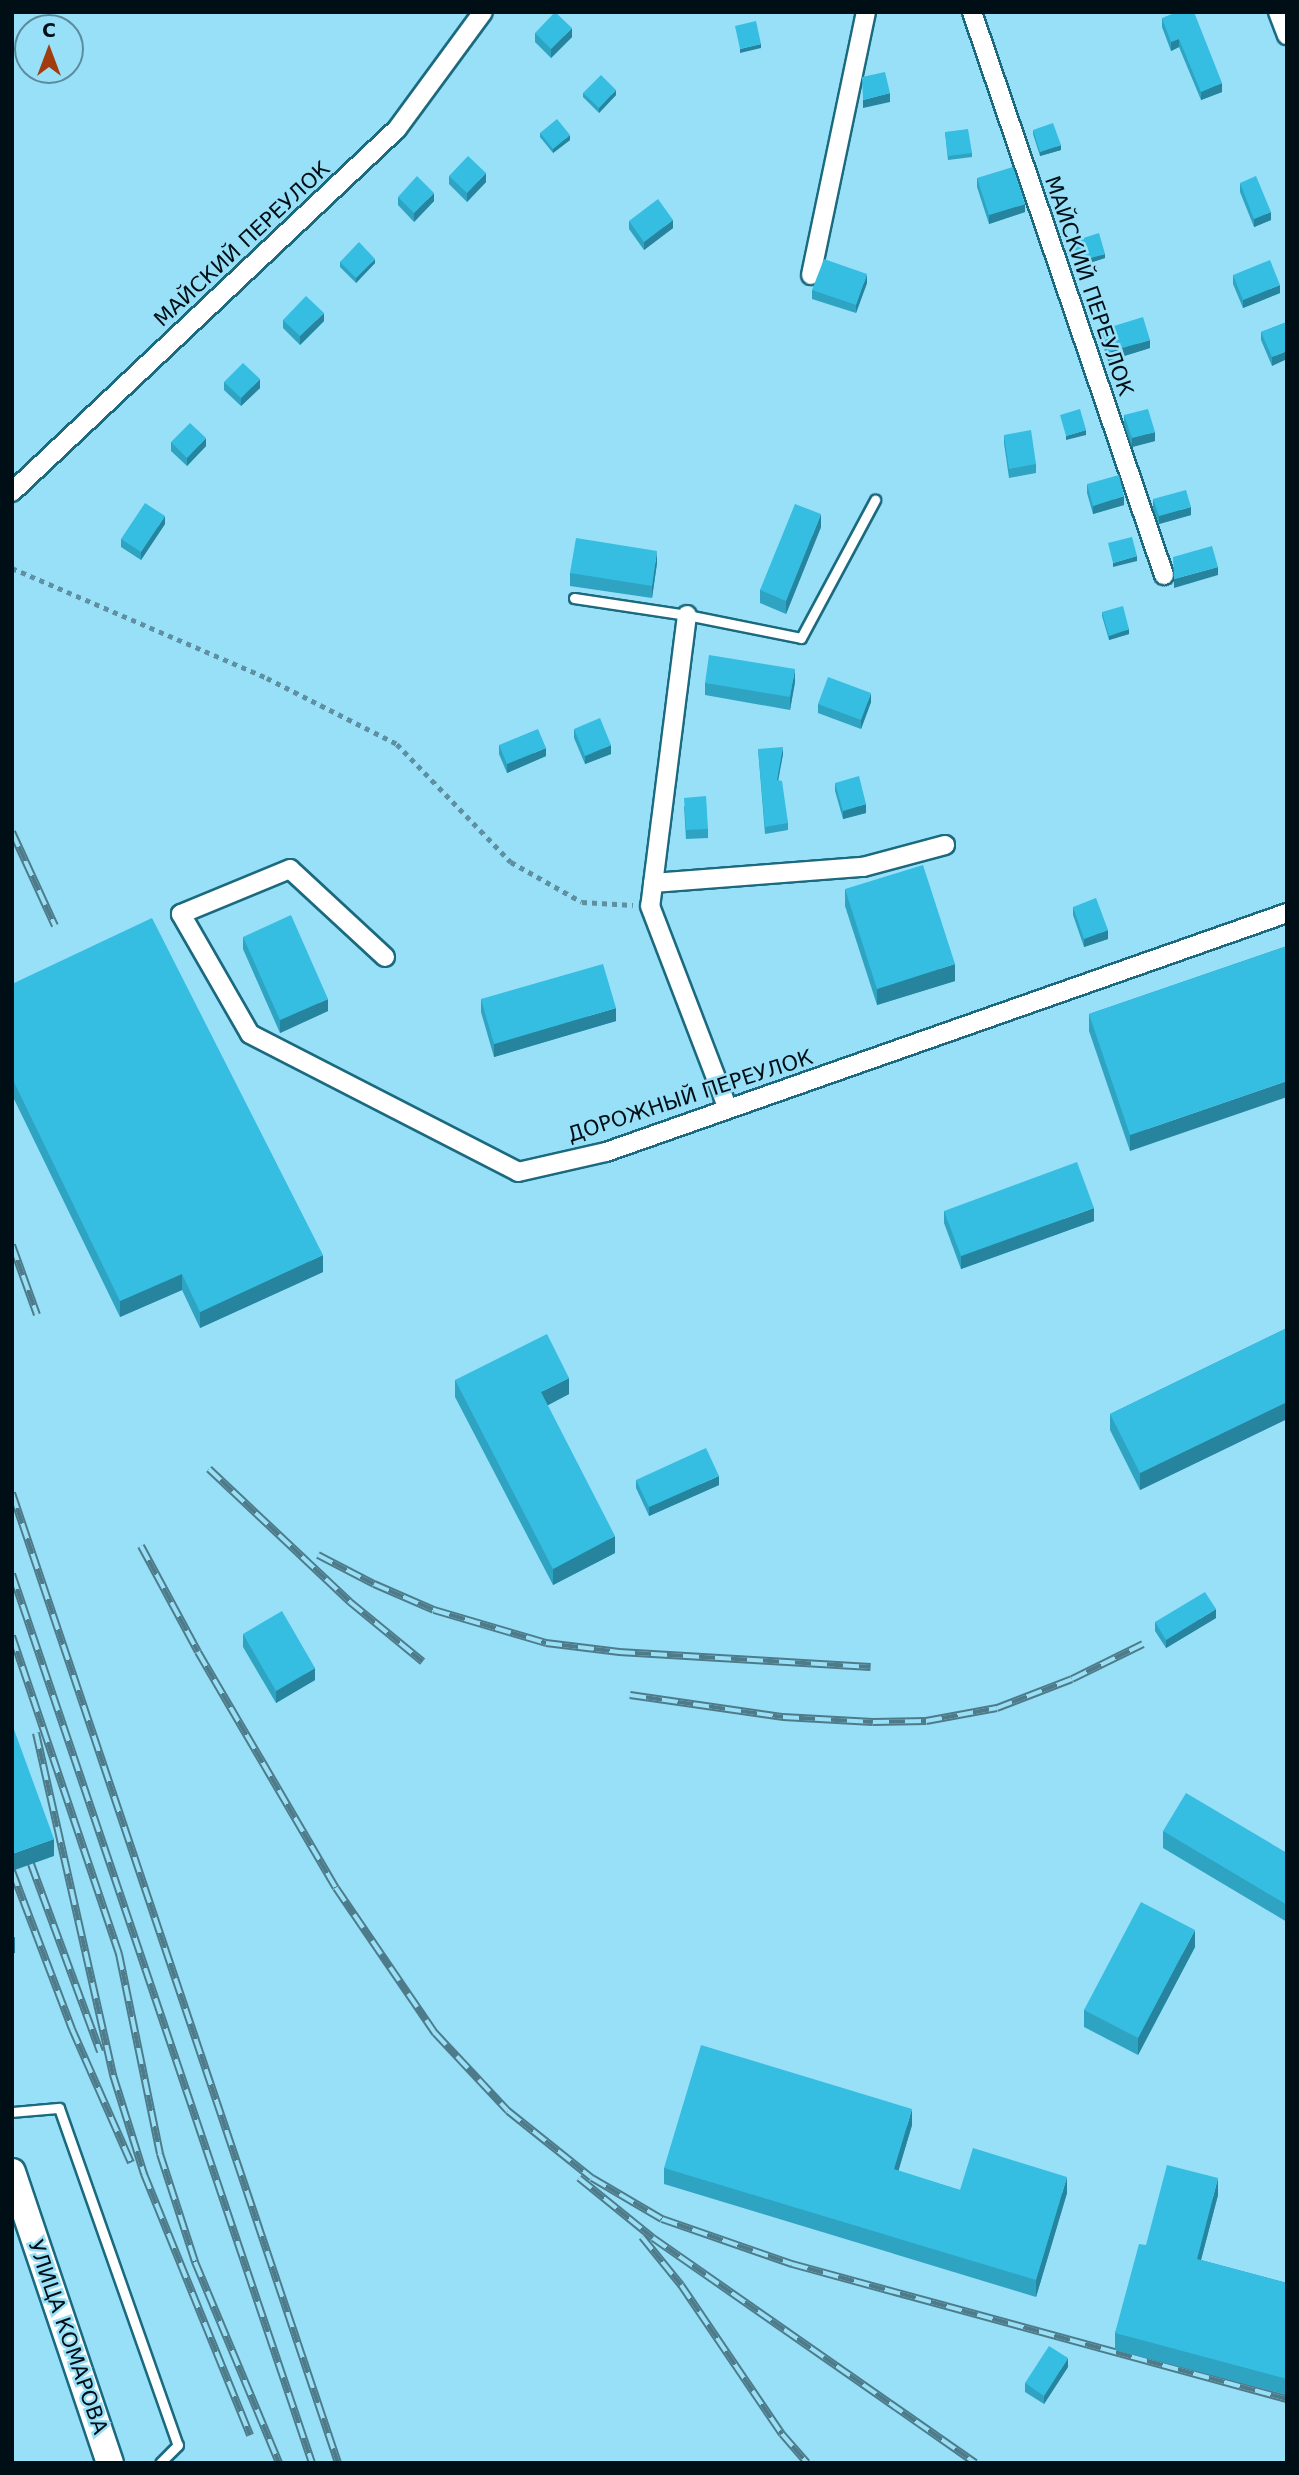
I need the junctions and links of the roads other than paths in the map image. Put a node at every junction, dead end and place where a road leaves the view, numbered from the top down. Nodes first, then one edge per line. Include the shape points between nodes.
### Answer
1 (483, 12) edge
2 (866, 12) edge
3 (972, 12) edge
4 (1278, 12) edge
5 (1287, 35) edge
6 (811, 275) dead end
7 (12, 492) edge
8 (875, 500) dead end
9 (1164, 575) dead end
10 (575, 597) dead end
11 (687, 615) junction
12 (945, 845) dead end
13 (653, 883) junction
14 (1287, 914) edge
15 (385, 957) dead end
16 (728, 1110) junction
17 (12, 2112) edge
18 (12, 2172) edge
19 (110, 2463) edge
20 (160, 2463) edge

1 - 7 street, МАЙСКИЙ ПЕРЕУЛОК via 397,129
2 - 6 street
3 - 9 street, МАЙСКИЙ ПЕРЕУЛОК
4 - 5 street
8 - 11 lane via 801,638
10 - 11 lane
11 - 13 street
12 - 13 street via 863,867
13 - 16 street via 650,906
14 - 16 street, ДОРОЖНЫЙ ПЕРЕУЛОК
15 - 16 street, ДОРОЖНЫЙ ПЕРЕУЛОК via 290,869 181,914 250,1034 518,1172 606,1152
17 - 20 lane via 58,2108 178,2445
18 - 19 main road, УЛИЦА КОМАРОВА

